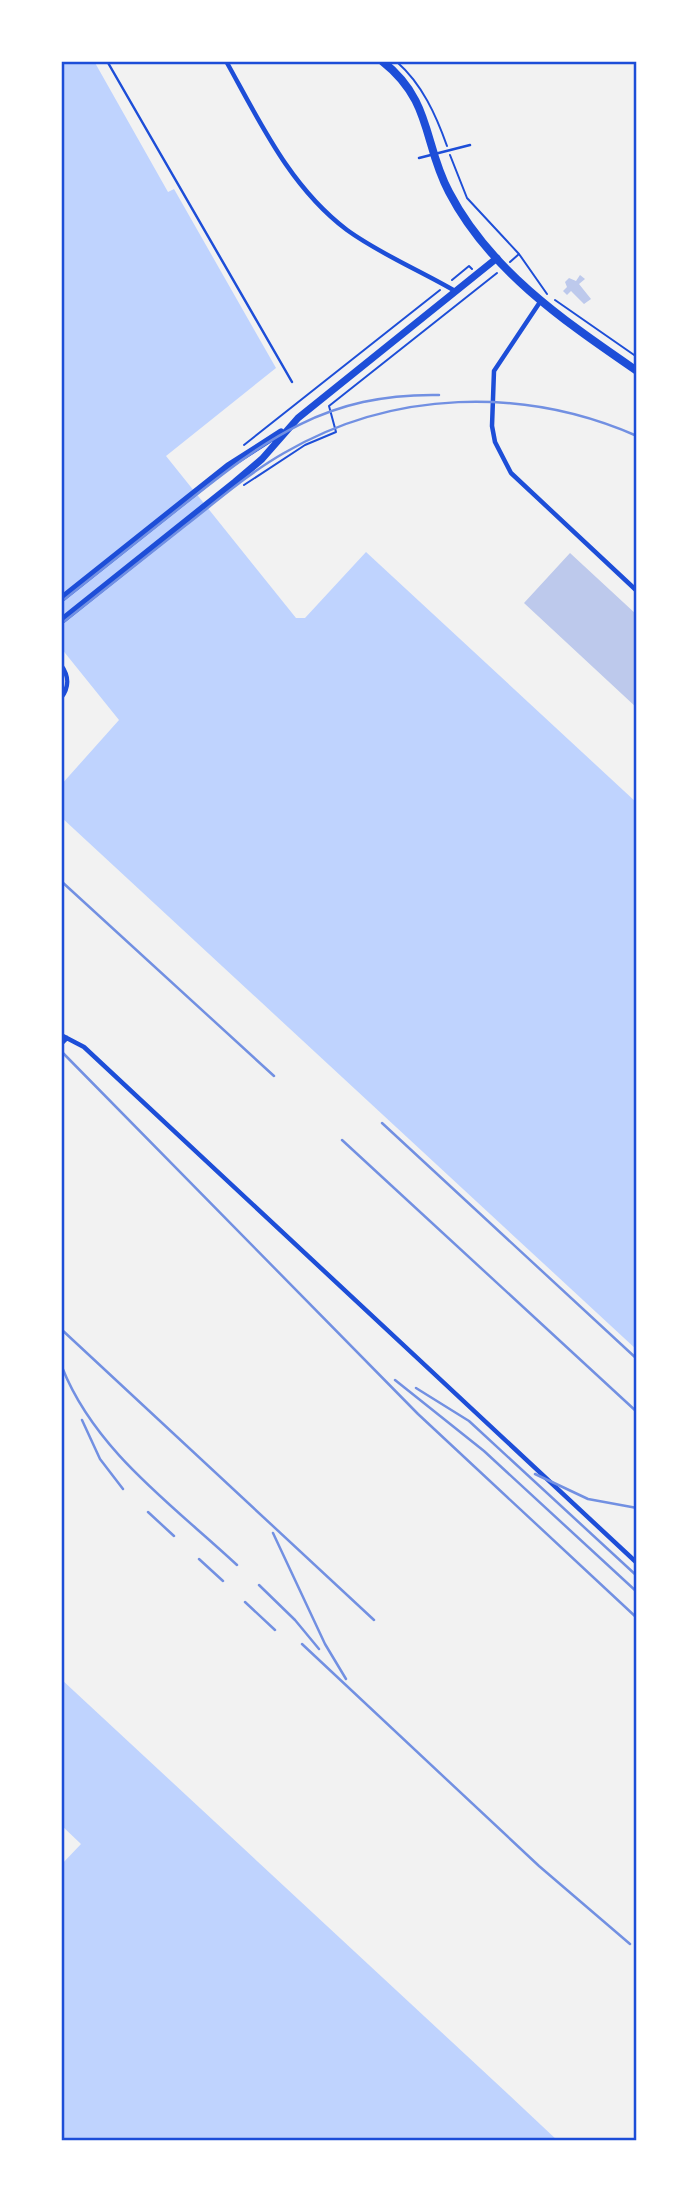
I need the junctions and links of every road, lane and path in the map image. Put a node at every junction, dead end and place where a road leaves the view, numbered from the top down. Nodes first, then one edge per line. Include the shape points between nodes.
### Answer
1 (107, 61) edge
2 (226, 61) edge
3 (382, 61) edge
4 (396, 61) edge
5 (470, 145) dead end
6 (419, 158) dead end
7 (498, 258) junction
8 (469, 266) dead end
9 (483, 284) dead end
10 (446, 286) junction
11 (455, 291) junction
12 (540, 302) junction
13 (637, 356) edge
14 (637, 371) edge
15 (292, 382) dead end
16 (285, 430) junction
17 (245, 445) dead end
18 (236, 493) dead end
19 (637, 591) edge
20 (61, 599) edge
21 (61, 621) edge
22 (61, 664) edge
23 (61, 698) edge
24 (64, 1037) edge
25 (61, 1044) edge
26 (637, 1563) edge

1 - 15 lane
2 - 10 street via 276,151 312,198 360,238
3 - 7 main road via 411,93 432,138 448,191
4 - 13 path via 435,114 460,184 479,214 512,245 548,295
5 - 6 lane
7 - 11 main road
7 - 12 main road
8 - 10 path
9 - 18 path via 329,406 336,432 289,455
10 - 11 street
10 - 17 path
11 - 16 main road
12 - 14 main road
12 - 19 street via 494,371 495,442 511,473
16 - 20 main road via 210,480
16 - 21 main road via 262,459 221,494
22 - 23 street via 68,679
24 - 25 street
24 - 26 street via 94,1056

